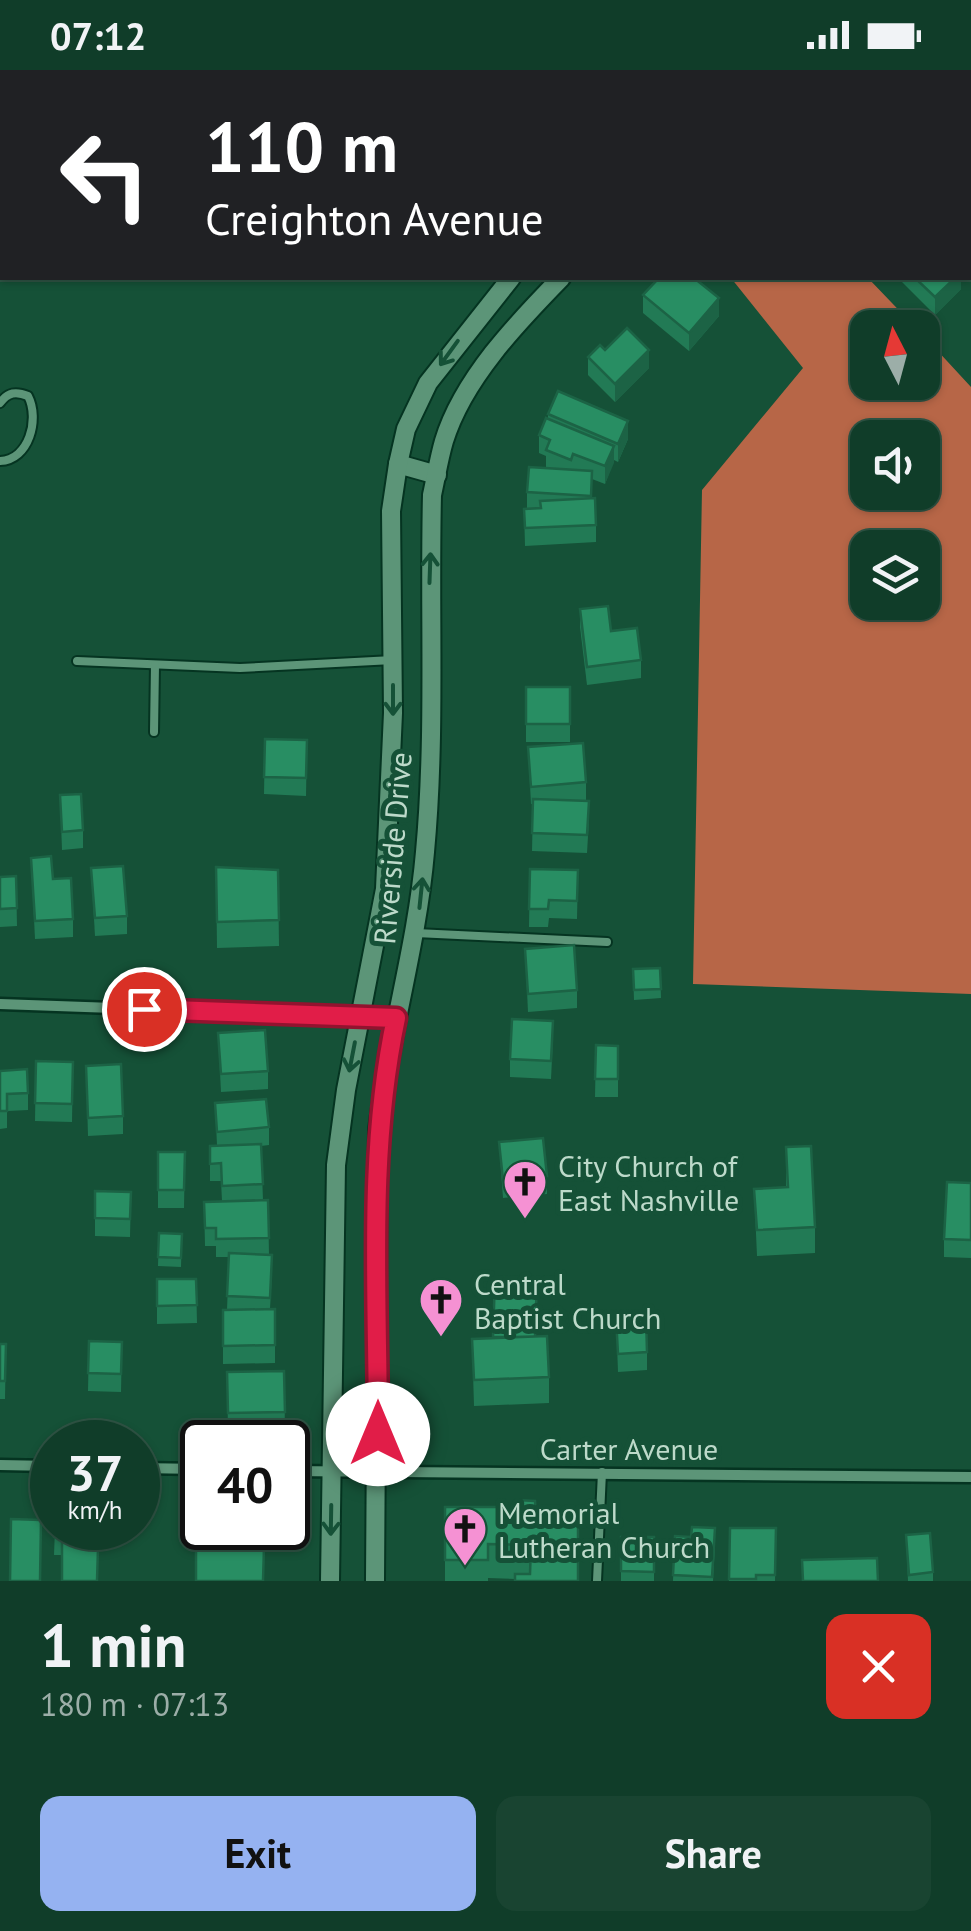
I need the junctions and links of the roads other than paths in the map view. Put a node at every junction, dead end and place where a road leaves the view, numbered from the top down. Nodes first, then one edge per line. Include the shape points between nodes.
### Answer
1 (508, 280) edge
2 (559, 280) edge
3 (0, 403) edge
4 (0, 461) edge
5 (398, 464) junction
6 (437, 475) junction
7 (393, 660) junction
8 (78, 661) dead end
9 (155, 665) junction
10 (154, 732) dead end
11 (416, 934) junction
12 (607, 942) dead end
13 (0, 1004) edge
14 (360, 1016) junction
15 (396, 1018) junction
16 (0, 1465) edge
17 (30, 1466) edge
18 (310, 1472) edge
19 (332, 1472) junction
20 (602, 1472) junction
21 (378, 1473) junction
22 (971, 1477) edge
23 (330, 1581) edge
24 (375, 1581) edge
25 (597, 1581) edge

1 -> 5 street, Riverside Drive via 428,383
2 - 6 street, Riverside Drive via 472,385 444,438
3 - 4 lane via 19,392 28,396 34,414 27,445 16,458
5 - 6 street
5 - 7 street, Riverside Drive
11 -> 6 street, Riverside Drive via 426,849
7 - 9 lane
7 -> 14 street, Riverside Drive via 386,889
8 - 9 lane
9 - 10 lane
11 - 12 lane
11 - 15 street, Riverside Drive
13 - 14 street
14 - 15 street
14 -> 19 street, Riverside Drive via 336,1165
15 - 21 street, Riverside Drive via 378,1130
16 - 17 street
18 - 19 street, Carter Avenue
19 - 21 street, Carter Avenue
19 -> 23 street, Riverside Drive
20 - 21 street, Carter Avenue
20 - 22 street, Carter Avenue
20 - 25 lane
21 - 24 street, Riverside Drive

